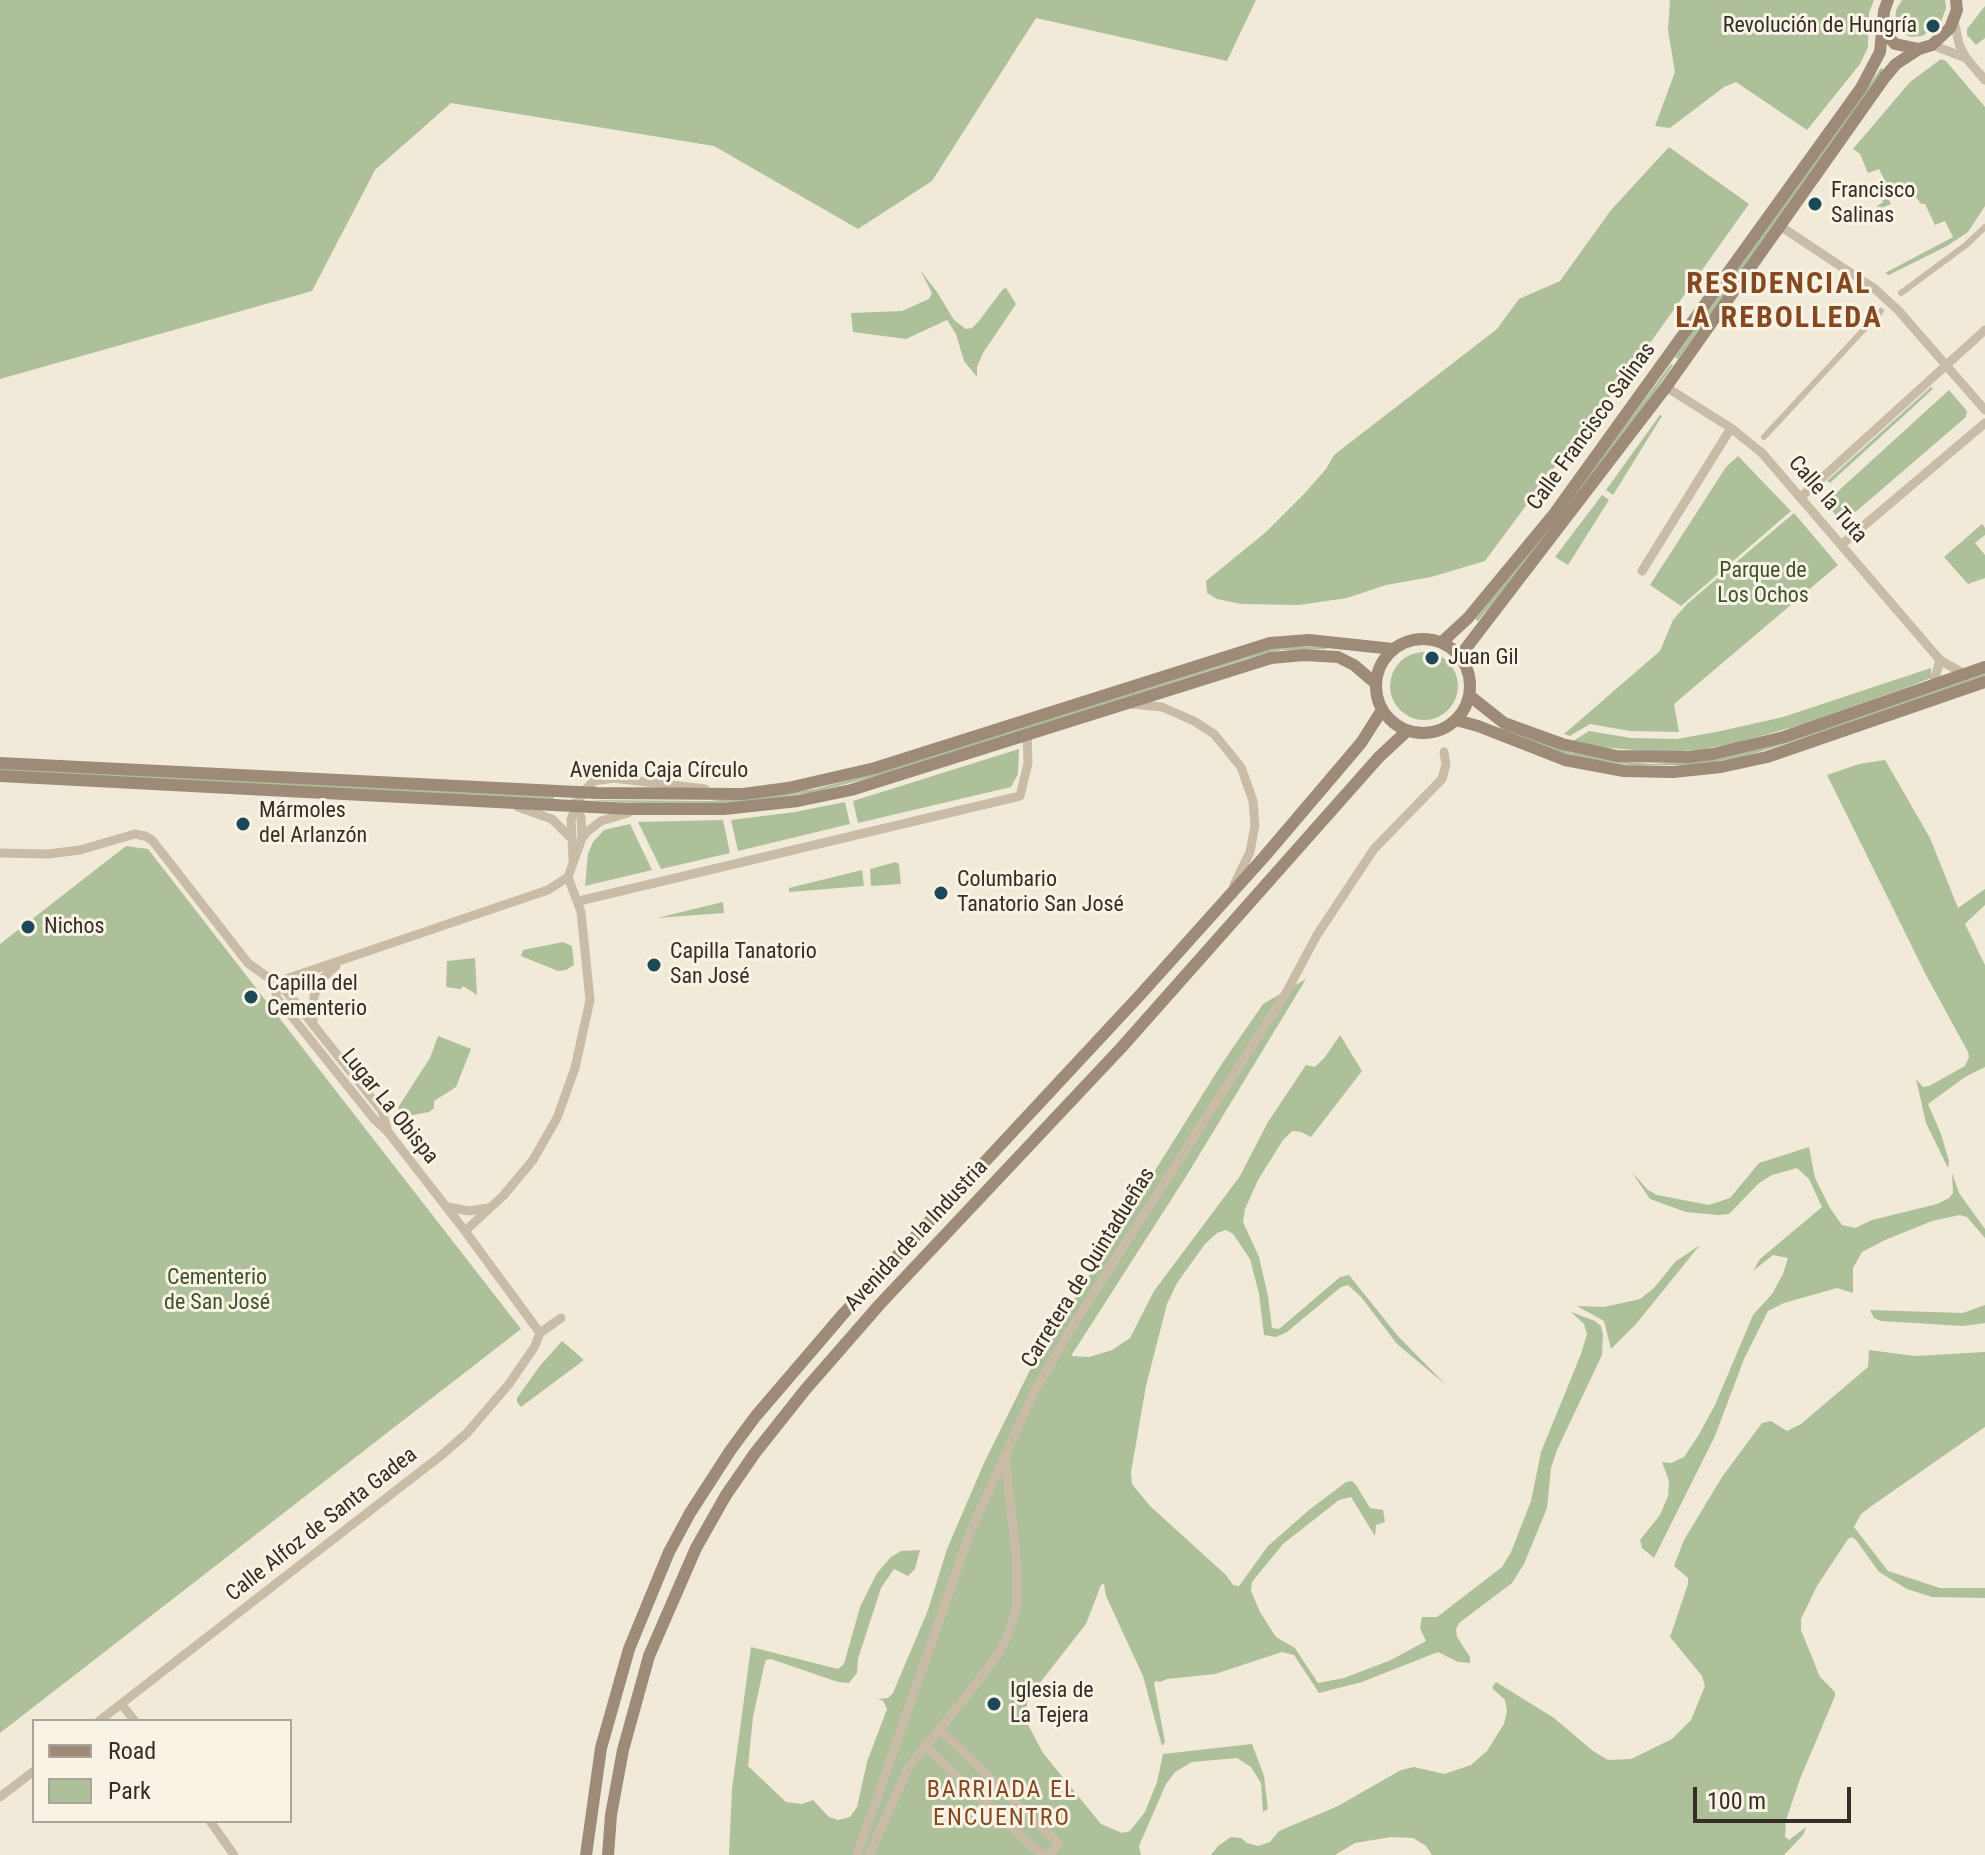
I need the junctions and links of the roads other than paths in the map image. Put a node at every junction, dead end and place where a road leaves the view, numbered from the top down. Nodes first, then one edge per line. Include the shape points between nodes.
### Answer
1 (1888, 0) edge
2 (1958, 7) edge
3 (1882, 23) junction
4 (1926, 47) junction
5 (1966, 58) junction
6 (1985, 80) edge
7 (1780, 226) junction
8 (1985, 227) edge
9 (1901, 293) dead end
10 (1881, 311) dead end
11 (1985, 330) edge
12 (1946, 365) junction
13 (1666, 387) junction
14 (1985, 410) edge
15 (1985, 423) edge
16 (1731, 428) junction
17 (1764, 437) dead end
18 (1801, 497) junction
19 (1841, 545) junction
20 (1642, 571) dead end
21 (1442, 642) junction
22 (1393, 649) junction
23 (1460, 656) junction
24 (1940, 660) junction
25 (1985, 667) edge
26 (1964, 674) junction
27 (1985, 682) edge
28 (1375, 683) junction
29 (1933, 685) junction
30 (1470, 696) junction
31 (1124, 703) junction
32 (1382, 710) junction
33 (1456, 720) junction
34 (1407, 731) junction
35 (1027, 734) junction
36 (1444, 752) dead end
37 (0, 763) edge
38 (0, 776) edge
39 (568, 792) junction
40 (583, 792) junction
41 (507, 803) junction
42 (576, 807) junction
43 (679, 811) junction
44 (570, 838) junction
45 (582, 838) junction
46 (0, 853) edge
47 (574, 862) junction
48 (568, 877) junction
49 (579, 901) junction
50 (341, 962) junction
51 (1166, 966) junction
52 (274, 983) junction
53 (314, 1027) junction
54 (388, 1132) junction
55 (446, 1206) junction
56 (492, 1207) junction
57 (465, 1231) junction
58 (561, 1318) dead end
59 (540, 1333) junction
60 (1005, 1453) junction
61 (121, 1704) junction
62 (102, 1719) edge
63 (133, 1719) edge
64 (939, 1729) junction
65 (925, 1746) junction
66 (32, 1773) edge
67 (0, 1797) edge
68 (211, 1823) edge
69 (234, 1855) edge
70 (586, 1855) edge
71 (608, 1855) edge
72 (857, 1855) edge
73 (869, 1855) edge
74 (1042, 1855) edge
75 (1049, 1855) edge

1 - 3 main road, Calle Francisco Salinas
2 - 4 main road, Calle Francisco Salinas via 1943,36
2 - 5 street via 1959,44
3 - 4 main road via 1895,44
3 - 21 main road, Calle Francisco Salinas via 1880,52 1852,100 1554,514
4 - 5 street
4 - 7 main road, Calle Francisco Salinas via 1885,77
5 - 6 street
7 - 12 street via 1875,289
7 - 13 main road, Calle Francisco Salinas
8 - 9 street
10 - 17 street
11 - 12 street
12 - 14 street
12 - 18 street
13 - 16 street, Calle la Tuta
13 - 23 main road, Calle Francisco Salinas
15 - 19 street
16 - 18 street, Calle la Tuta
16 - 20 street
18 - 19 street, Calle la Tuta
19 - 24 street, Calle la Tuta
21 - 22 main road via 1411,639
21 - 23 main road
22 - 28 main road
22 - 40 main road, Avenida Caja Círculo via 1309,640 1270,643 875,768 799,786 672,796
23 - 30 main road via 1470,675
24 - 26 street, Calle la Tuta
24 - 29 street
25 - 26 main road
26 - 29 main road
27 - 33 main road via 1767,757 1685,772 1602,768 1565,760
28 - 31 main road, Avenida Caja Círculo via 1338,657 1292,655
28 - 32 main road
29 - 30 main road via 1749,747 1665,758 1617,756 1549,740 1498,720
30 - 33 main road
31 - 35 main road, Avenida Caja Círculo
31 - 51 street, Avenida de la Industria via 1162,707 1206,728 1241,767 1253,801 1252,845 1234,885
32 - 34 main road
32 - 51 main road, Avenida de la Industria via 1361,743
33 - 34 main road via 1433,732
34 - 71 main road, Avenida de la Industria via 1121,1048 880,1304 755,1453 700,1540 649,1656 623,1750
35 - 43 main road, Avenida Caja Círculo via 826,795
35 - 49 street via 1028,763 1020,796
36 - 60 street, Carretera de Quintadueñas via 1442,779 1386,834 1317,935 1286,993 1065,1337
37 - 39 main road, Avenida Caja Círculo
38 - 41 main road, Avenida Caja Círculo
39 - 40 main road, Avenida Caja Círculo
39 - 42 street
40 - 42 street
41 - 42 main road, Avenida Caja Círculo
41 - 44 street via 552,819
42 - 43 main road, Avenida Caja Círculo
42 - 44 street
42 - 45 street
43 - 45 street via 620,814 601,821
44 - 47 street
45 - 47 street
46 - 52 street, Lugar La Obispa via 48,854 145,836 248,963
47 - 48 street
48 - 49 street
48 - 50 street via 537,895
49 - 56 street via 590,1000 575,1068 546,1139
50 - 52 street
50 - 53 street via 323,978 314,996
51 - 70 main road, Avenida de la Industria via 834,1324 755,1417 710,1481 669,1552 629,1649 601,1748
52 - 53 street
52 - 54 street, Lugar La Obispa via 277,998
53 - 54 street via 382,1111
54 - 55 street, Lugar La Obispa
55 - 56 street via 469,1211
55 - 57 street, Lugar La Obispa
56 - 57 street
57 - 59 street, Lugar La Obispa
58 - 59 street
59 - 61 street, Calle Alfoz de Santa Gadea via 509,1384 467,1433
60 - 64 street via 1017,1606 998,1654
60 - 72 street, Carretera de Quintadueñas via 953,1578
61 - 62 street, Calle Alfoz de Santa Gadea
61 - 63 street
64 - 65 street
64 - 75 street via 1059,1844
65 - 73 street via 908,1768
65 - 74 street
66 - 67 street
68 - 69 street

